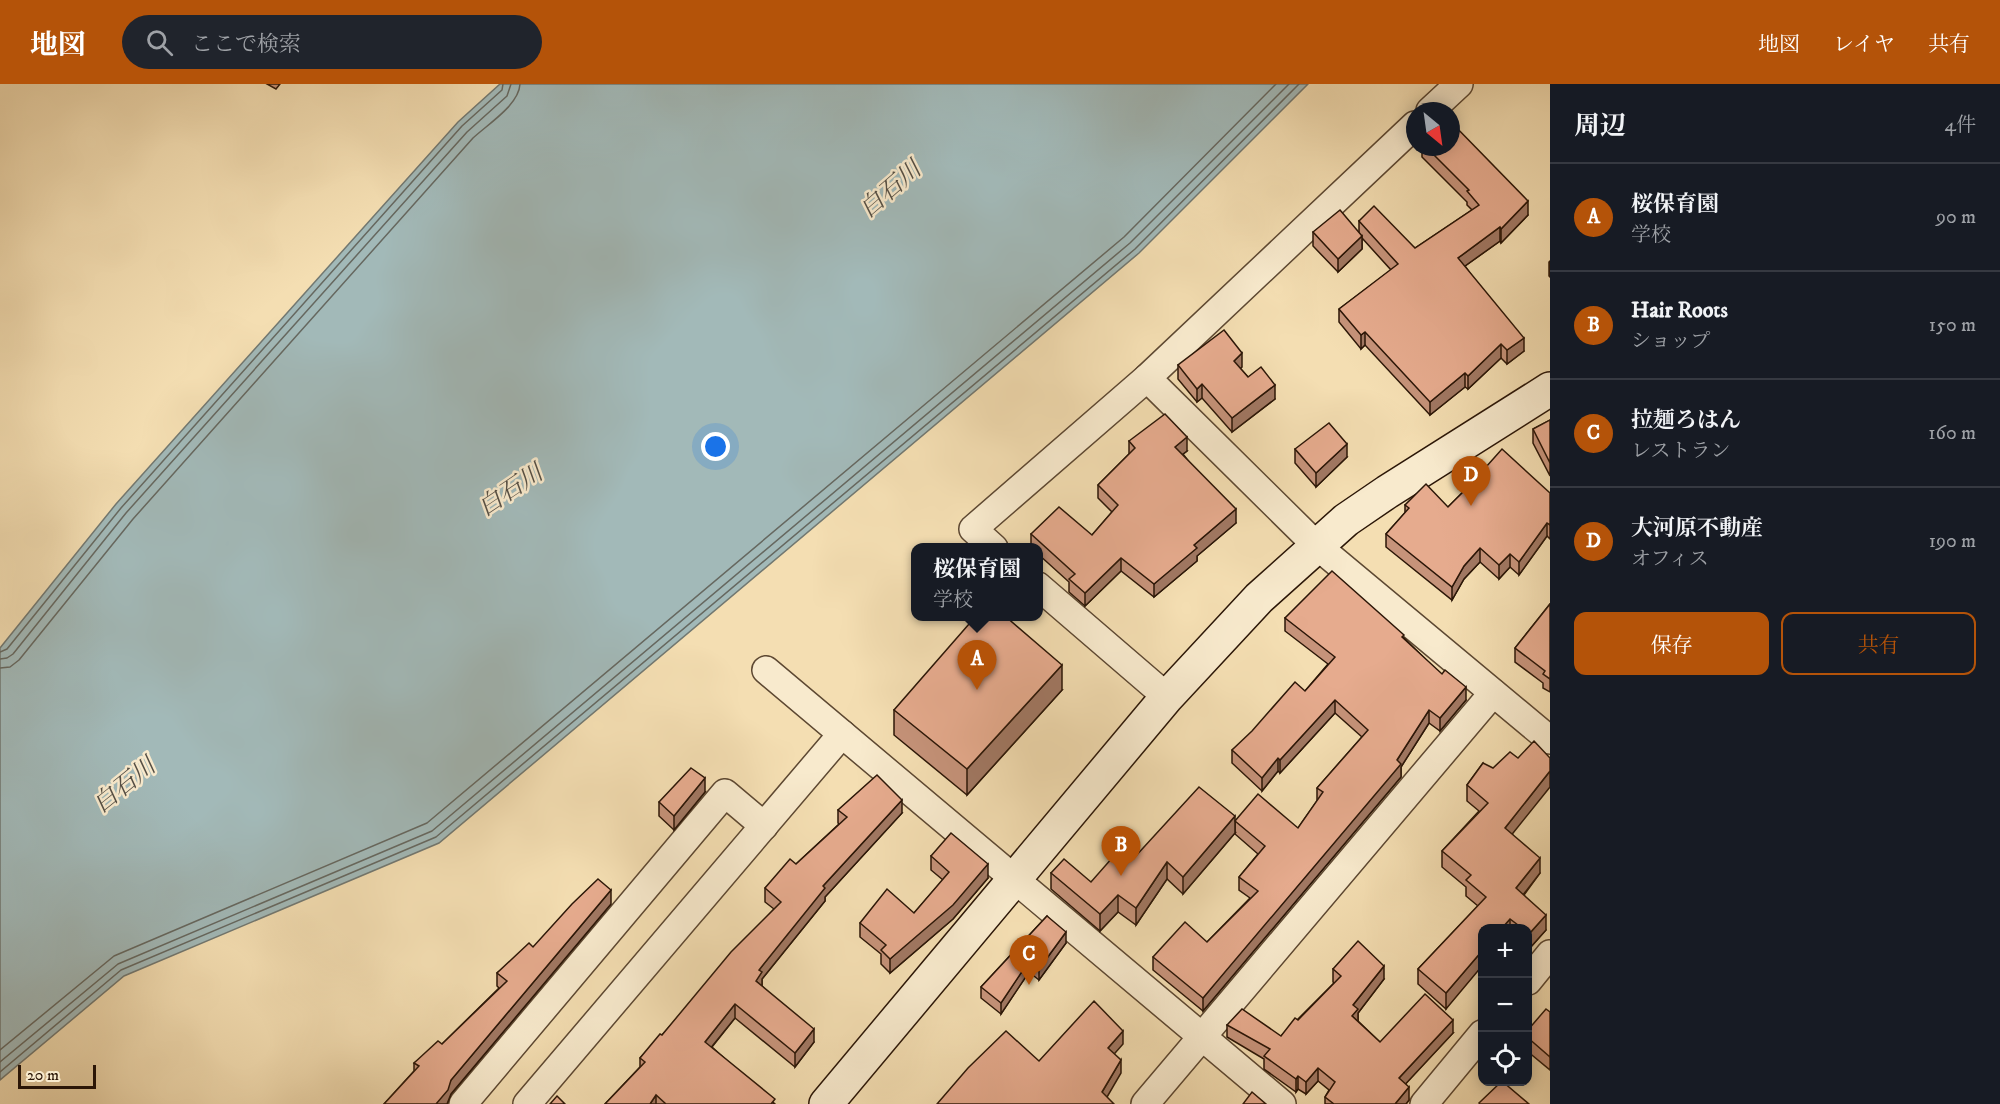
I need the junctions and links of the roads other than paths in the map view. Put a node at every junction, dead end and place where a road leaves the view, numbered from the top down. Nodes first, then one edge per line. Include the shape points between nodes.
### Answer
1 (1459, 84) edge
2 (1440, 102) edge
3 (1406, 134) edge
4 (1147, 378) junction
5 (1550, 389) edge
6 (988, 543) edge
7 (1316, 545) junction
8 (1043, 590) edge
9 (766, 670) dead end
10 (1493, 693) junction
11 (1167, 698) junction
12 (842, 734) junction
13 (1550, 740) edge
14 (764, 826) junction
15 (1014, 880) junction
16 (1550, 954) edge
17 (1530, 978) edge
18 (1202, 1037) junction
19 (1478, 1039) edge
20 (465, 1103) edge
21 (527, 1104) edge
22 (826, 1104) edge
23 (1145, 1104) edge
24 (1282, 1104) edge
25 (1424, 1104) edge

1 - 2 street
3 - 4 street
4 - 6 street via 973,529
4 - 7 street
5 - 7 street via 1387,492
7 - 10 street
7 - 11 street via 1259,598
8 - 11 street
9 - 12 street
10 - 13 street
10 - 18 street
11 - 15 street
12 - 14 street
12 - 15 street
14 - 20 street via 725,793
14 - 21 street
15 - 18 street
15 - 22 street
16 - 17 street
18 - 23 street
18 - 24 street
19 - 25 street

